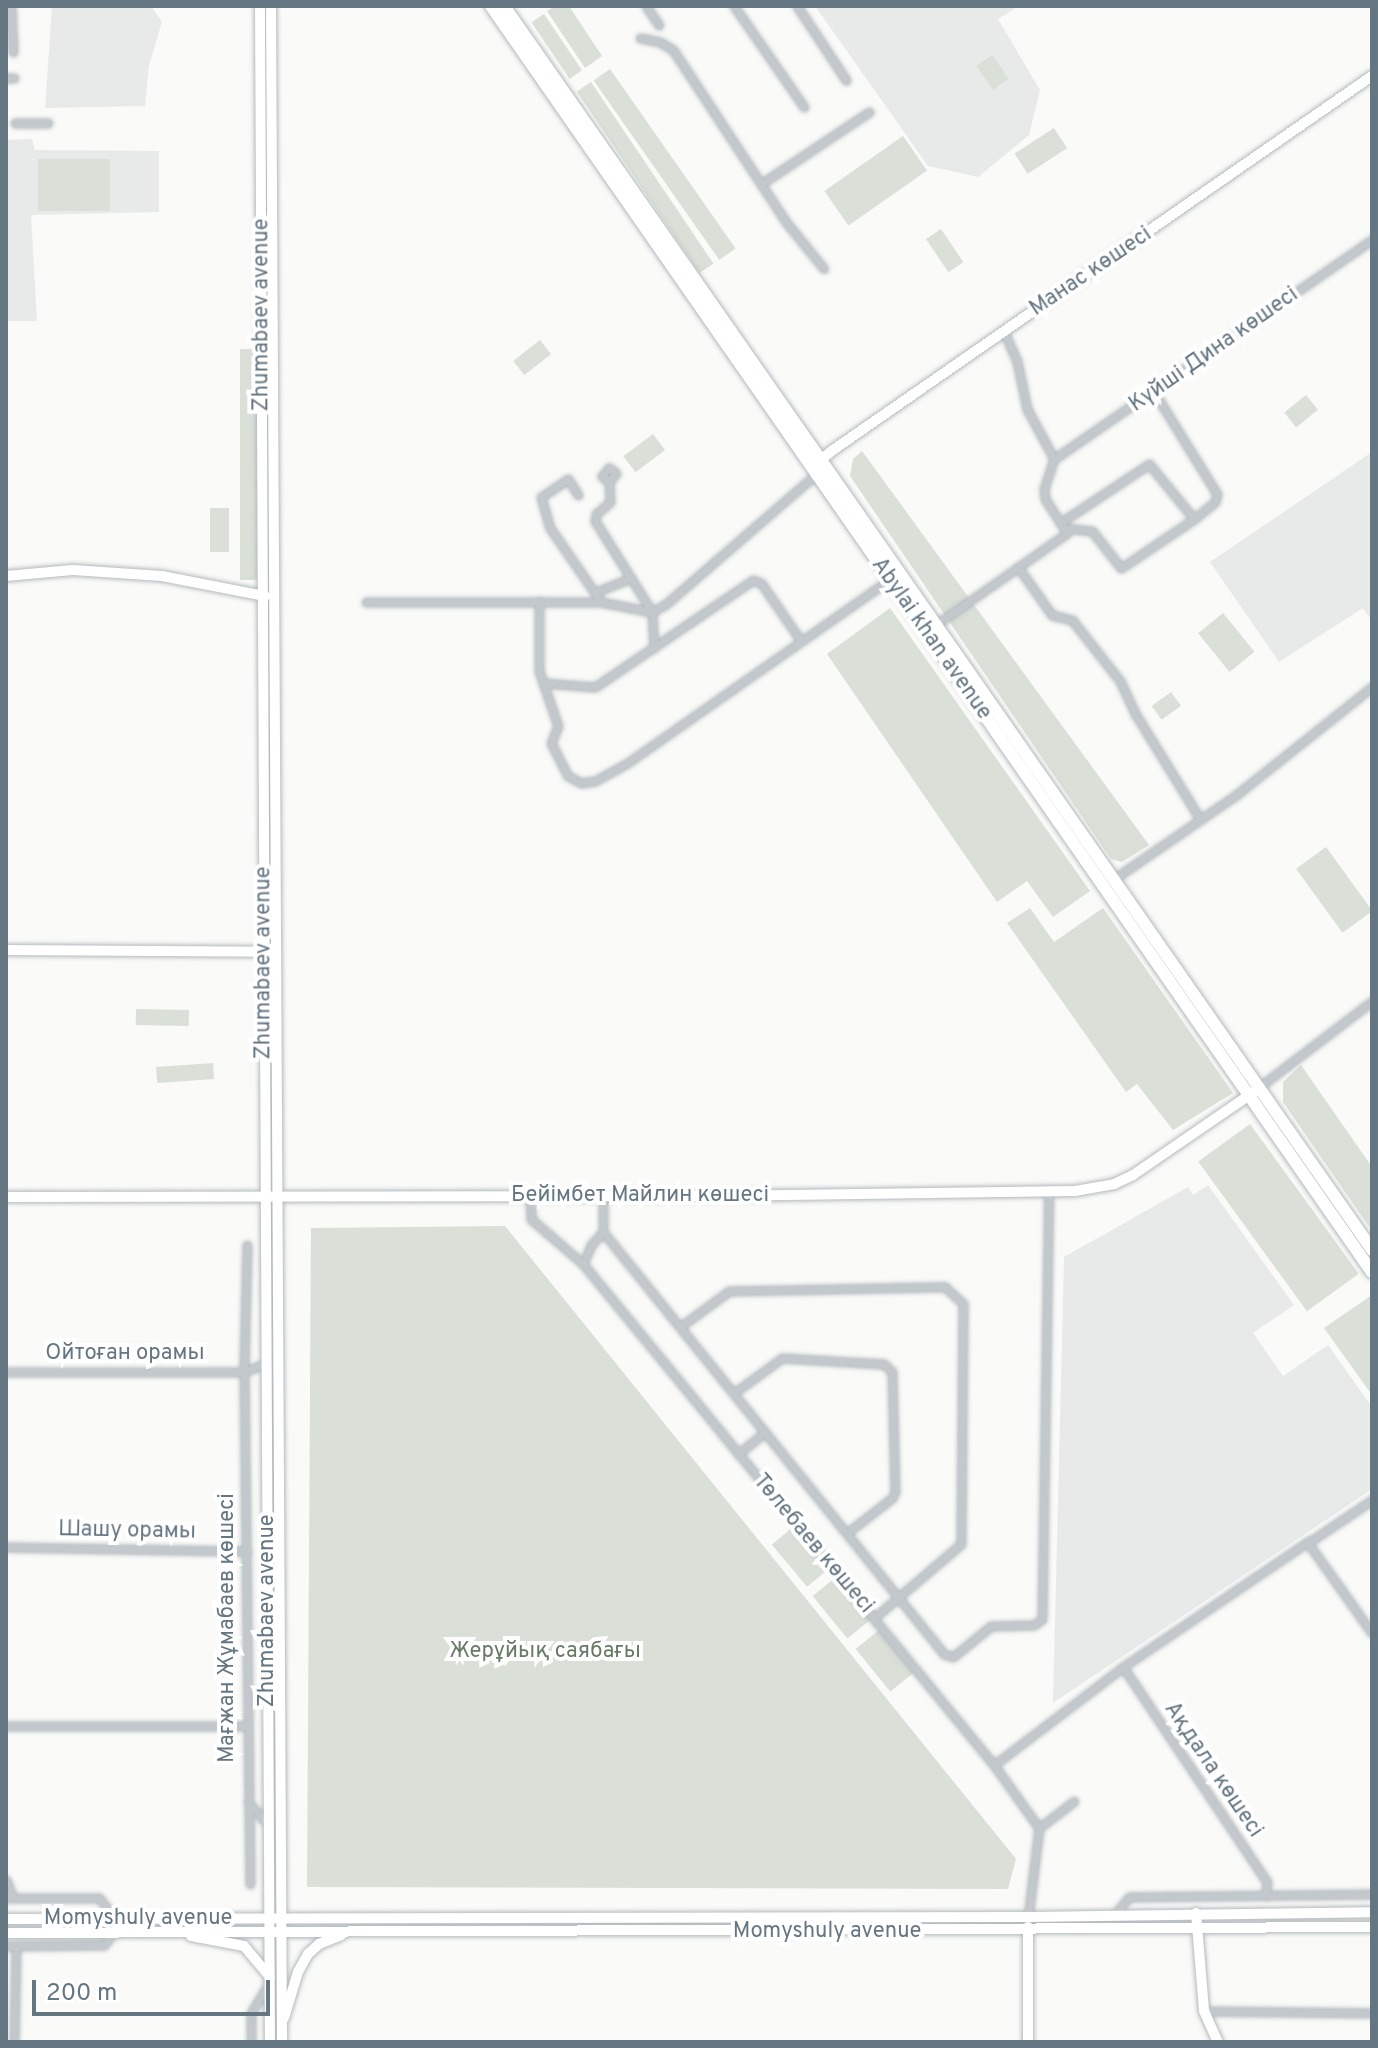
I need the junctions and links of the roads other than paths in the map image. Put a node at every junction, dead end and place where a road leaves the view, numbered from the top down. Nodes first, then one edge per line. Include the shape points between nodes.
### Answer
1 (11, 6) edge
2 (271, 6) edge
3 (491, 6) edge
4 (504, 6) edge
5 (646, 6) edge
6 (734, 6) edge
7 (797, 6) edge
8 (259, 8) edge
9 (659, 25) dead end
10 (640, 38) dead end
11 (13, 52) dead end
12 (1372, 76) edge
13 (846, 80) dead end
14 (804, 107) dead end
15 (869, 112) dead end
16 (15, 123) dead end
17 (48, 123) dead end
18 (761, 184) junction
19 (1372, 240) edge
20 (824, 269) dead end
21 (1004, 332) junction
22 (1154, 392) junction
23 (823, 458) junction
24 (1054, 459) junction
25 (817, 473) junction
26 (609, 482) dead end
27 (578, 495) dead end
28 (1194, 519) junction
29 (1062, 525) junction
30 (1018, 567) junction
31 (6, 576) edge
32 (630, 578) junction
33 (889, 580) junction
34 (596, 592) junction
35 (275, 595) junction
36 (262, 596) junction
37 (539, 601) junction
38 (366, 602) dead end
39 (601, 602) junction
40 (652, 612) junction
41 (937, 624) junction
42 (801, 641) junction
43 (654, 648) junction
44 (543, 683) junction
45 (1372, 687) edge
46 (1200, 819) junction
47 (1108, 882) junction
48 (6, 950) edge
49 (263, 952) junction
50 (276, 952) junction
51 (1372, 1001) edge
52 (1253, 1092) junction
53 (1049, 1191) junction
54 (267, 1195) junction
55 (279, 1195) junction
56 (603, 1196) junction
57 (6, 1197) edge
58 (530, 1197) junction
59 (603, 1232) junction
60 (247, 1245) dead end
61 (1372, 1250) edge
62 (583, 1264) junction
63 (1372, 1272) edge
64 (680, 1327) junction
65 (266, 1363) junction
66 (6, 1372) edge
67 (244, 1372) junction
68 (734, 1393) junction
69 (765, 1432) junction
70 (738, 1454) junction
71 (1372, 1500) edge
72 (847, 1533) junction
73 (1309, 1542) junction
74 (6, 1547) edge
75 (247, 1551) junction
76 (899, 1597) junction
77 (874, 1618) junction
78 (1372, 1633) edge
79 (1123, 1667) junction
80 (6, 1726) edge
81 (246, 1726) junction
82 (994, 1765) junction
83 (1074, 1801) dead end
84 (248, 1802) junction
85 (270, 1827) junction
86 (1039, 1828) junction
87 (6, 1880) edge
88 (250, 1884) dead end
89 (1372, 1894) edge
90 (1266, 1896) junction
91 (10, 1898) edge
92 (1372, 1912) edge
93 (1196, 1913) junction
94 (1114, 1915) junction
95 (1028, 1917) junction
96 (115, 1918) junction
97 (6, 1919) edge
98 (270, 1920) junction
99 (282, 1920) junction
100 (1372, 1927) edge
101 (1197, 1929) junction
102 (1028, 1931) junction
103 (6, 1933) edge
104 (113, 1933) junction
105 (182, 1933) junction
106 (276, 1933) junction
107 (349, 1933) junction
108 (6, 1946) edge
109 (16, 1946) junction
110 (270, 1979) junction
111 (1204, 2011) junction
112 (1372, 2013) edge
113 (284, 2035) edge
114 (14, 2042) edge
115 (251, 2042) edge
116 (270, 2042) edge
117 (1028, 2042) edge
118 (1218, 2042) edge

1 - 11 street
2 - 35 main road, Zhumabaev avenue
3 - 25 main road, Abylai khan avenue
4 - 23 main road, Abylai khan avenue
5 - 9 street
6 - 14 street
7 - 13 street
8 - 36 main road, Zhumabaev avenue
10 - 18 street via 673,50
12 - 21 main road, Манас көшесі
15 - 18 street
16 - 17 street
18 - 20 street
19 - 22 street, Күйші Дина көшесі
21 - 23 main road, Манас көшесі
21 - 24 street via 1017,361 1027,409
22 - 24 street, Күйші Дина көшесі
22 - 28 street via 1217,494
23 - 25 main road
23 - 41 main road, Abylai khan avenue
24 - 29 street via 1045,499
25 - 33 main road, Abylai khan avenue
25 - 40 street
26 - 32 street via 610,502 595,521
27 - 34 street via 568,479 541,497 550,528
28 - 29 street via 1121,568 1092,531
28 - 29 street via 1149,464
29 - 30 street via 1067,533
30 - 41 street
30 - 46 street via 1052,615 1072,620 1120,681
31 - 36 main road via 73,570 162,576
32 - 34 street
32 - 40 street
33 - 42 street
33 - 47 main road, Abylai khan avenue
34 - 39 street
35 - 36 main road
35 - 50 main road, Zhumabaev avenue
36 - 49 main road, Zhumabaev avenue
37 - 38 street
37 - 39 street
37 - 44 street
39 - 40 street
40 - 43 street
41 - 47 main road, Abylai khan avenue
42 - 43 street via 761,583 753,580
42 - 44 street via 595,781 581,783 568,776 551,743 558,726
43 - 44 street via 595,687
45 - 46 street
46 - 47 street
47 - 52 main road, Abylai khan avenue
48 - 49 main road
49 - 50 main road
49 - 54 main road, Zhumabaev avenue
50 - 55 main road, Zhumabaev avenue
51 - 52 street
52 - 53 main road, Бейімбет Майлин көшесі via 1124,1180
52 - 61 main road, Abylai khan avenue
52 - 63 main road, Abylai khan avenue
53 - 56 main road, Бейімбет Майлин көшесі
53 - 76 street via 1042,1619 1034,1625 991,1626 948,1657
54 - 55 main road, Бейімбет Майлин көшесі
54 - 57 main road, Бейімбет Майлин көшесі
54 - 65 main road, Zhumabaev avenue
55 - 58 main road, Бейімбет Майлин көшесі
55 - 99 main road, Zhumabaev avenue
56 - 58 main road, Бейімбет Майлин көшесі
56 - 59 street
58 - 62 street, Төлебаев көшесі via 531,1219
59 - 62 street
59 - 64 street
60 - 67 street, Мағжан Жұмабаев көшесі
62 - 70 street, Төлебаев көшесі
64 - 68 street
64 - 76 street via 729,1291 945,1287 963,1304 961,1544
65 - 67 street
65 - 85 main road, Zhumabaev avenue
66 - 67 street, Ойтоған орамы
67 - 75 street, Мағжан Жұмабаев көшесі
68 - 69 street
68 - 72 street via 782,1358 884,1364 892,1372 895,1492
69 - 70 street
69 - 72 street
70 - 77 street, Төлебаев көшесі
71 - 73 street
72 - 76 street
73 - 78 street
73 - 79 street
74 - 75 street, Шашу орамы
75 - 81 street, Мағжан Жұмабаев көшесі
76 - 77 street
77 - 82 street, Төлебаев көшесі
79 - 82 street
79 - 90 street, Ақдала көшесі via 1267,1882
80 - 81 street
81 - 84 street, Мағжан Жұмабаев көшесі
82 - 86 street, Төлебаев көшесі
83 - 86 street
84 - 85 street
84 - 88 street, Мағжан Жұмабаев көшесі
85 - 98 main road, Zhumabaev avenue
86 - 95 street
87 - 91 street
89 - 90 street
90 - 94 street via 1129,1897
91 - 96 street via 99,1898
92 - 93 main road, Momyshuly avenue
93 - 94 main road, Momyshuly avenue
93 - 101 main road
94 - 95 main road, Momyshuly avenue
95 - 99 main road, Momyshuly avenue
95 - 102 main road
96 - 97 main road, Momyshuly avenue
96 - 98 main road, Momyshuly avenue
98 - 99 main road, Momyshuly avenue
98 - 106 main road, Zhumabaev avenue
99 - 106 main road, Zhumabaev avenue
100 - 101 main road, Momyshuly avenue
101 - 102 main road, Momyshuly avenue
101 - 111 main road
102 - 107 main road, Momyshuly avenue
102 - 117 main road
103 - 104 main road, Momyshuly avenue
104 - 105 main road, Momyshuly avenue
104 - 109 street via 104,1945
105 - 106 main road, Momyshuly avenue
105 - 110 main road via 244,1946
106 - 107 main road, Momyshuly avenue
106 - 110 main road
106 - 113 main road
107 - 113 main road via 308,1954 298,1972
108 - 109 street
109 - 114 street
110 - 115 street via 251,2013
110 - 116 main road
111 - 112 street
111 - 118 main road

